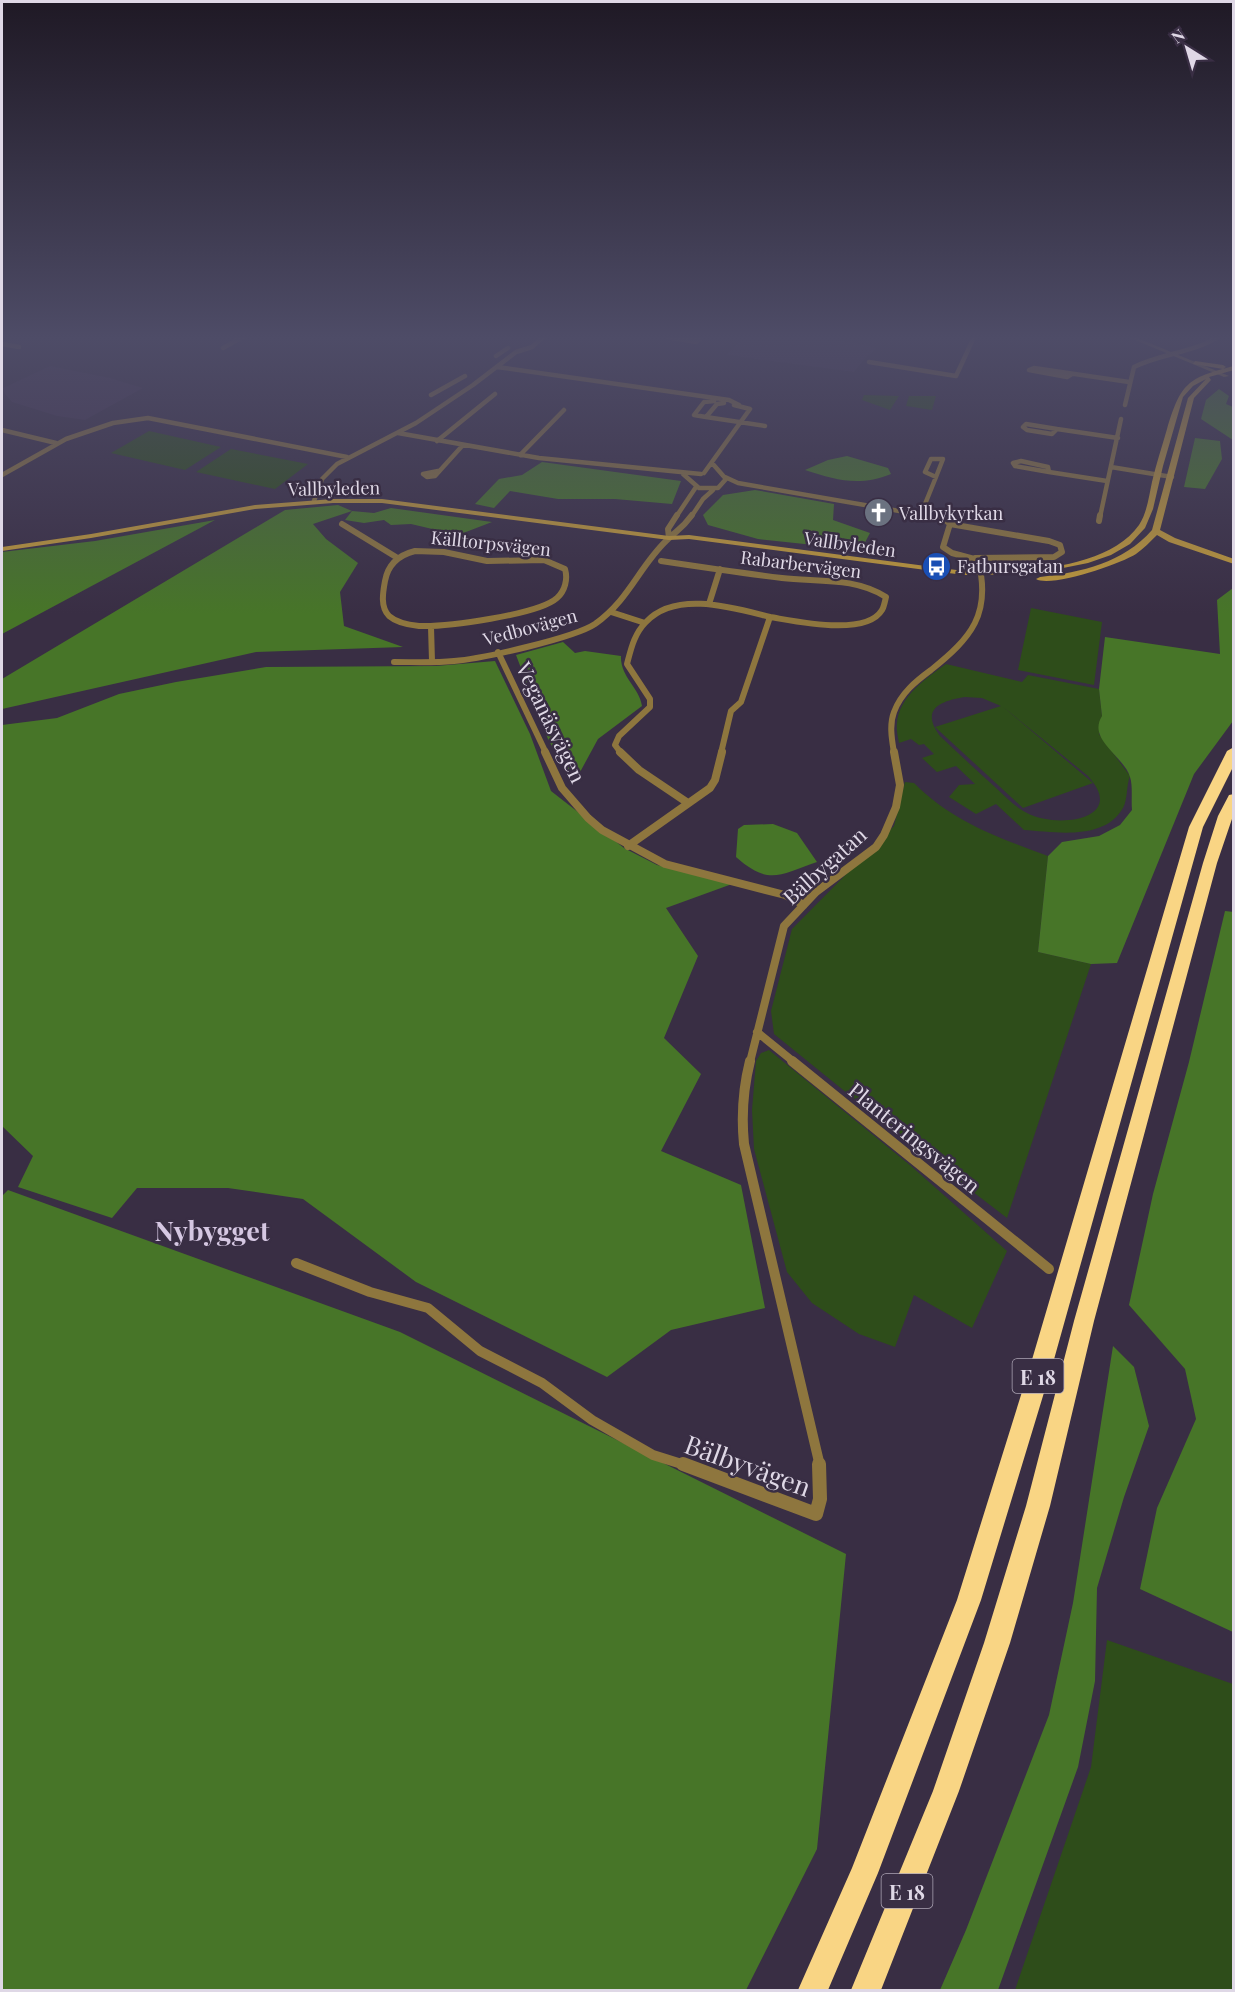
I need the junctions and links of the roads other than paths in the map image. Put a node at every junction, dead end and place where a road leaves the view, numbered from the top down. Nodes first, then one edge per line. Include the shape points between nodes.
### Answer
1 (99, 428) edge
2 (199, 428) edge
3 (407, 428) edge
4 (453, 428) edge
5 (546, 428) edge
6 (737, 428) edge
7 (1024, 428) edge
8 (1051, 428) edge
9 (1120, 428) edge
10 (1171, 428) edge
11 (1184, 428) edge
12 (1058, 429) junction
13 (2, 430) edge
14 (398, 434) junction
15 (1118, 438) junction
16 (437, 441) junction
17 (56, 443) junction
18 (463, 445) junction
19 (519, 455) junction
20 (347, 457) junction
21 (712, 463) junction
22 (1111, 467) junction
23 (438, 471) dead end
24 (1048, 472) junction
25 (3, 473) edge
26 (683, 474) junction
27 (702, 474) junction
28 (1158, 475) junction
29 (723, 476) junction
30 (936, 477) dead end
31 (1172, 477) junction
32 (1107, 481) junction
33 (738, 483) junction
34 (696, 486) junction
35 (720, 486) junction
36 (713, 490) junction
37 (314, 501) junction
38 (921, 514) junction
39 (1099, 521) dead end
40 (342, 524) dead end
41 (950, 524) junction
42 (1141, 527) junction
43 (1156, 531) junction
44 (669, 538) junction
45 (1148, 540) junction
46 (1172, 540) junction
47 (2, 549) edge
48 (1208, 551) junction
49 (396, 557) junction
50 (975, 558) junction
51 (661, 561) dead end
52 (1233, 562) edge
53 (720, 569) junction
54 (982, 578) junction
55 (709, 604) junction
56 (611, 612) junction
57 (770, 616) junction
58 (645, 623) junction
59 (431, 627) junction
60 (498, 652) junction
61 (432, 661) junction
62 (394, 662) dead end
63 (1233, 751) edge
64 (1233, 798) edge
65 (688, 803) junction
66 (628, 846) junction
67 (804, 905) junction
68 (784, 926) joint
69 (757, 1032) junction
70 (296, 1263) dead end
71 (1049, 1269) dead end
72 (813, 1990) edge
73 (866, 1990) edge

1 - 17 street
2 - 20 street
3 - 14 street
4 - 16 street
5 - 19 street
6 - 21 street
7 - 12 street via 1052,434
8 - 12 street
9 - 15 street
10 - 28 main road, Vallbyleden
11 - 31 main road, Vallbyleden
12 - 15 street
13 - 17 street
14 - 16 street
14 - 20 street
15 - 22 street
16 - 18 street
17 - 25 street
18 - 19 street
18 - 23 street
19 - 26 street
20 - 37 street via 327,473
21 - 27 street
21 - 29 street
22 - 28 street
22 - 32 street
24 - 24 street via 1015,466 1013,463 1041,464 1048,467
24 - 32 street
26 - 27 street
26 - 34 street
27 - 29 street
27 - 34 street via 696,479
28 - 31 street
28 - 42 main road, Vallbyleden
29 - 33 street
29 - 35 street via 726,481
30 - 38 street
31 - 43 main road, Vallbyleden
32 - 39 street
33 - 35 street
33 - 38 street
34 - 36 street
34 - 44 street via 668,529
35 - 36 street
36 - 44 street via 681,530
37 - 44 main road, Vallbyleden via 382,501
37 - 47 main road, Vallbyleden via 255,507
38 - 41 street via 943,518
40 - 49 street
41 - 50 street via 943,547
41 - 50 street via 1049,541 1060,545 1062,552 1054,557
42 - 43 main road
42 - 54 main road, Vallbyleden via 1125,543 1079,563
43 - 45 main road, Vallbyleden
43 - 46 main road
43 - 48 main road
44 - 54 main road, Vallbyleden via 689,537
44 - 56 street, Vedbovägen
45 - 46 main road
45 - 54 main road, Vallbyleden via 1099,567 1006,582
46 - 48 main road
48 - 52 main road
49 - 59 street, Källtorpsvägen via 382,588 382,609 400,622
49 - 59 street, Källtorpsvägen via 430,550 487,561 544,560 559,565 567,573 562,591 541,606
50 - 54 street
51 - 53 street, Rabarbervägen
53 - 55 street, Rabarbervägen
53 - 57 street, Rabarbervägen via 861,586 878,590 886,597 886,608 863,624 825,624
54 - 67 street, Bälbygatan via 979,618 970,634 910,686 894,712 891,733 900,785 884,835 876,847
55 - 57 street
55 - 58 street via 664,609
56 - 58 street
56 - 60 street, Vedbovägen via 573,633
57 - 65 street via 741,702 731,711 715,780
58 - 65 street via 634,636 627,664 650,699 650,707 619,736 615,745 623,757
59 - 61 street
60 - 61 street, Vedbovägen
60 - 66 street, Veganäsvägen via 567,796 602,830
61 - 62 street, Vedbovägen
63 - 72 highway, E 18 via 1196,827 1042,1363 969,1600 864,1873
64 - 73 highway, E 18 via 1210,863 1084,1321 1038,1506 997,1644 946,1791
65 - 66 street
66 - 67 street, Veganäsvägen via 666,864 785,895
67 - 68 street, Bälbygatan
68 - 69 street, Bälbyvägen
69 - 70 street, Bälbyvägen via 744,1086 743,1133 821,1471 816,1514 653,1455 592,1420 542,1383 480,1351 428,1308 370,1292
69 - 71 street, Planteringsvägen

